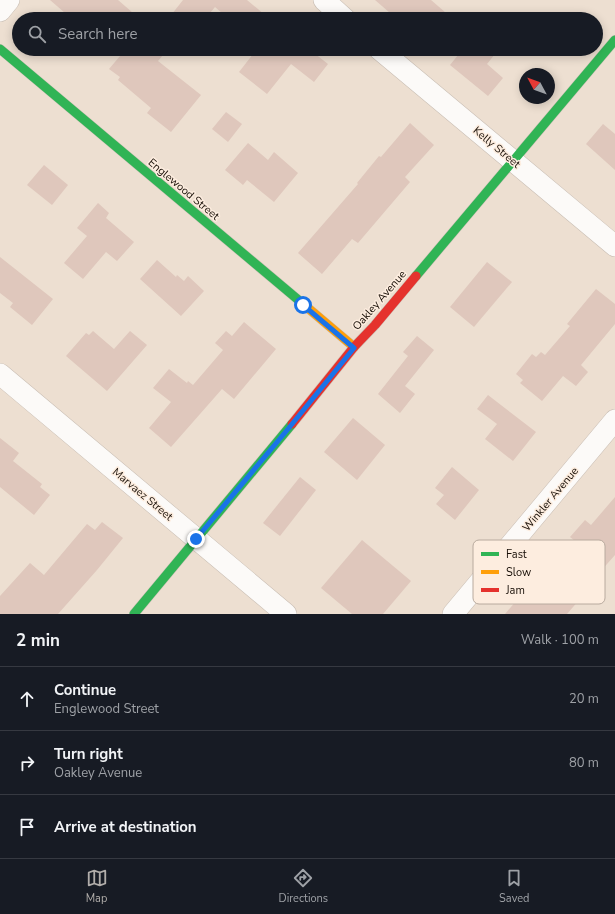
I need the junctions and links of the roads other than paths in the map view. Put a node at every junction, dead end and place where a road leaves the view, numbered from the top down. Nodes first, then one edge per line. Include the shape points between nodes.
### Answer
1 (9, 0) edge
2 (325, 0) edge
3 (0, 11) edge
4 (338, 12) edge
5 (615, 40) edge
6 (0, 49) edge
7 (603, 54) edge
8 (387, 56) edge
9 (602, 56) edge
10 (513, 161) junction
11 (615, 246) edge
12 (354, 348) junction
13 (0, 374) edge
14 (615, 420) edge
15 (196, 539) junction
16 (515, 540) edge
17 (473, 590) edge
18 (134, 614) edge
19 (286, 614) edge
20 (453, 614) edge

1 - 3 street
2 - 4 street
5 - 7 street, Oakley Avenue
6 - 12 street, Englewood Street
8 - 10 street, Kelly Street
9 - 10 street, Oakley Avenue
10 - 11 street, Kelly Street
10 - 12 street, Oakley Avenue
12 - 15 street, Oakley Avenue
13 - 15 street, Marvaez Street
14 - 16 street, Winkler Avenue
15 - 18 street, Oakley Avenue
15 - 19 street, Marvaez Street
17 - 20 street, Winkler Avenue

